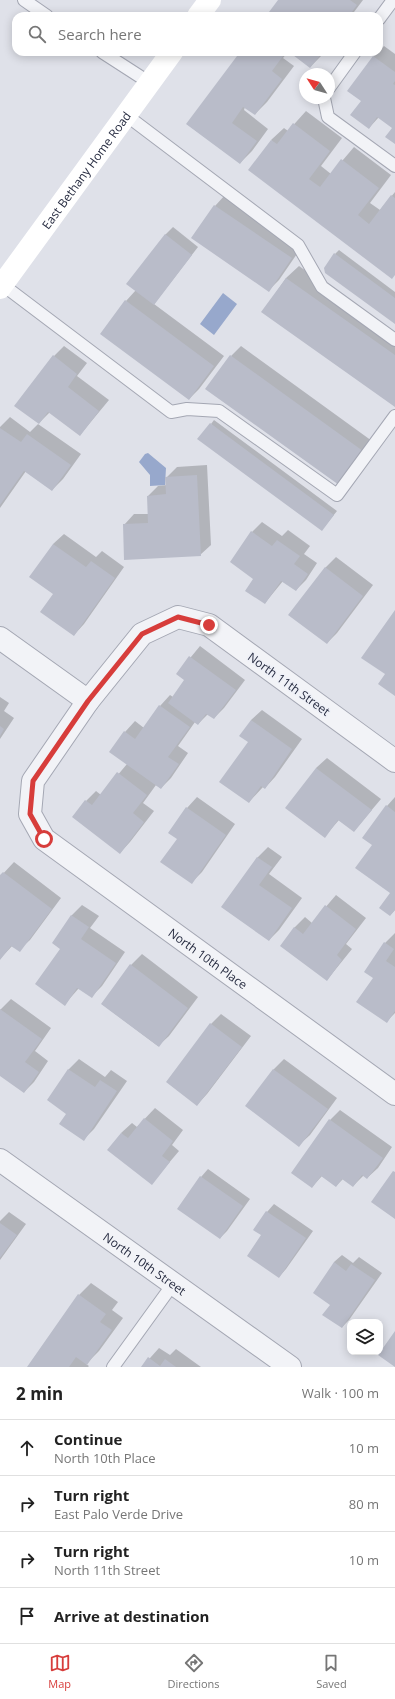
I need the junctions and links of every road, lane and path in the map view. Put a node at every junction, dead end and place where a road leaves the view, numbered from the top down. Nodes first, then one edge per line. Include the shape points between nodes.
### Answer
1 (24, 0) edge
2 (210, 0) edge
3 (393, 0) edge
4 (41, 12) edge
5 (201, 12) edge
6 (383, 14) edge
7 (108, 56) edge
8 (169, 56) edge
9 (352, 56) edge
10 (335, 80) edge
11 (150, 83) junction
12 (325, 104) edge
13 (126, 115) junction
14 (395, 166) edge
15 (1, 286) edge
16 (395, 340) edge
17 (395, 416) edge
18 (0, 638) edge
19 (88, 701) junction
20 (395, 761) edge
21 (395, 1094) edge
22 (0, 1160) edge
23 (173, 1284) junction
24 (112, 1367) edge
25 (290, 1367) edge

1 - 4 lane
2 - 5 main road
3 - 6 lane
7 - 11 lane
8 - 11 main road, East Bethany Home Road
9 - 10 lane
11 - 13 main road, East Bethany Home Road
12 - 14 lane via 328,117
13 - 15 main road, East Bethany Home Road
13 - 16 lane via 298,245 322,287
15 - 17 lane via 171,412 188,409 219,411 337,495
18 - 19 street
19 - 20 street, North 11th Street via 142,634 178,617 209,625
19 - 21 street, North 10th Place via 33,781 30,814 44,839
22 - 23 street, North 10th Street
23 - 24 lane
23 - 25 street, North 10th Street

